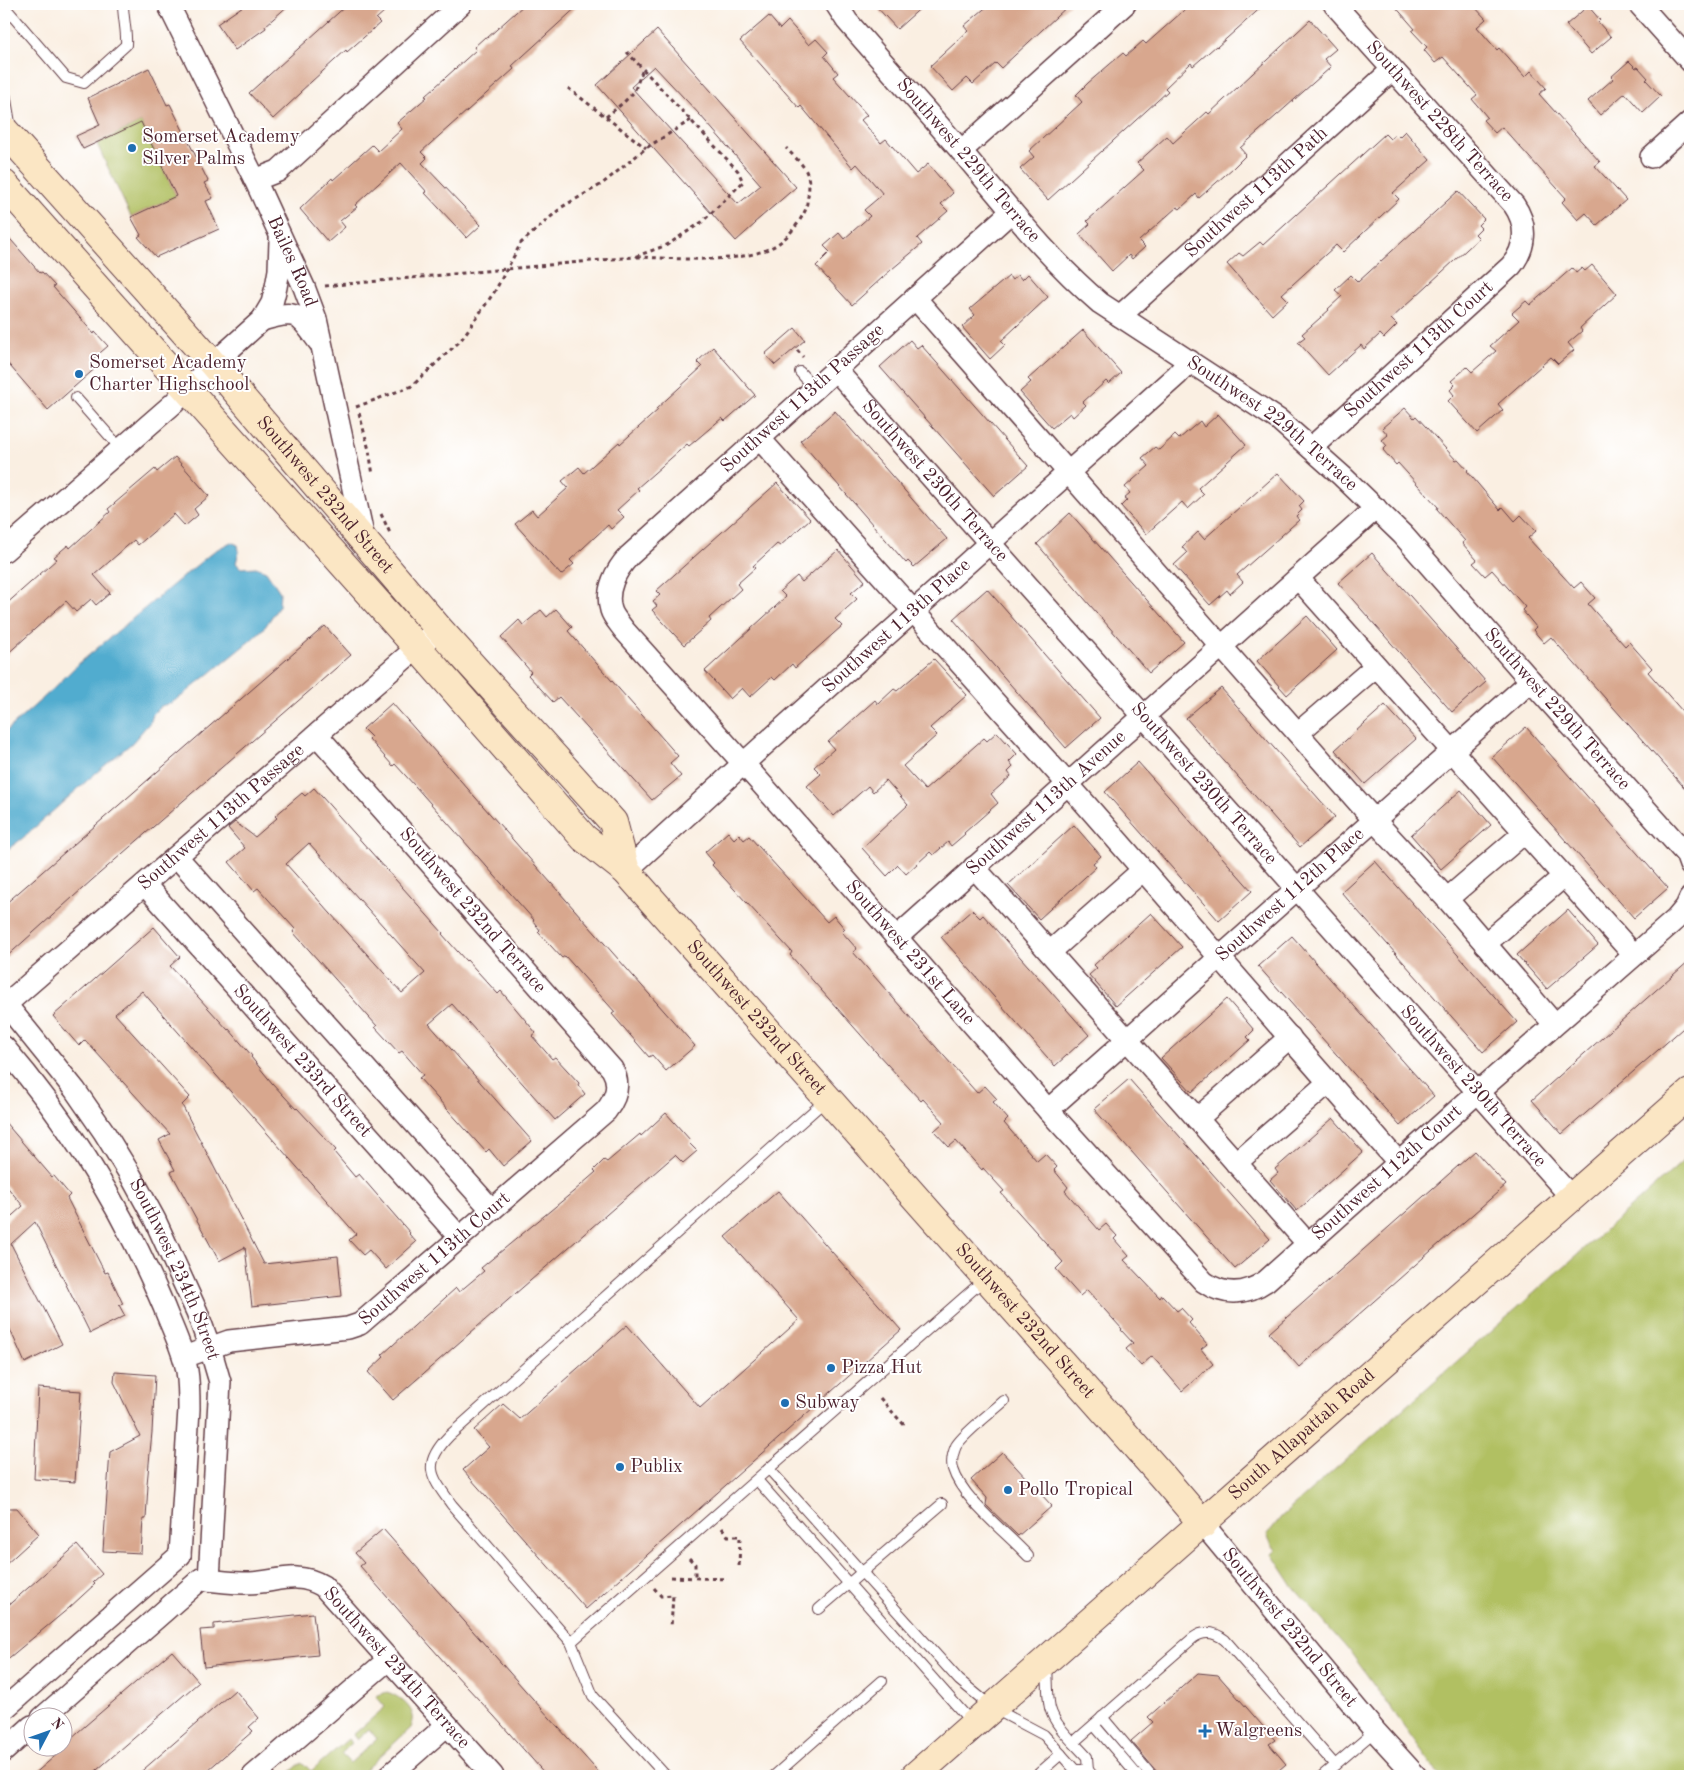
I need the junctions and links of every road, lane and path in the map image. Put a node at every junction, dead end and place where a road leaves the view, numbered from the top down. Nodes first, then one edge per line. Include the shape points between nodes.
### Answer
1 (123, 4) edge
2 (168, 4) edge
3 (461, 4) edge
4 (836, 4) edge
5 (1125, 4) edge
6 (1334, 4) edge
7 (1639, 4) edge
8 (4, 6) edge
9 (627, 52) dead end
10 (1690, 62) edge
11 (643, 69) junction
12 (1392, 70) junction
13 (4, 88) edge
14 (568, 88) dead end
15 (1690, 91) edge
16 (1682, 92) dead end
17 (606, 117) junction
18 (690, 120) junction
19 (1690, 122) edge
20 (7, 139) edge
21 (646, 148) junction
22 (786, 148) dead end
23 (961, 151) junction
24 (1651, 157) dead end
25 (255, 180) junction
26 (4, 184) edge
27 (1012, 212) junction
28 (280, 235) junction
29 (1522, 248) joint
30 (634, 257) junction
31 (508, 268) junction
32 (304, 287) junction
33 (914, 298) junction
34 (1120, 316) junction
35 (262, 320) junction
36 (322, 346) junction
37 (1190, 361) junction
38 (213, 364) junction
39 (835, 369) junction
40 (800, 372) dead end
41 (814, 388) junction
42 (188, 390) junction
43 (76, 398) dead end
44 (336, 413) junction
45 (759, 438) junction
46 (1312, 448) junction
47 (121, 449) junction
48 (1068, 472) junction
49 (1376, 508) junction
50 (364, 539) junction
51 (990, 543) junction
52 (4, 551) edge
53 (1298, 578) junction
54 (610, 595) joint
55 (914, 610) junction
56 (439, 629) junction
57 (1221, 646) junction
58 (417, 647) junction
59 (1376, 666) junction
60 (1531, 681) junction
61 (1143, 716) junction
62 (1298, 733) junction
63 (317, 735) junction
64 (1452, 751) junction
65 (744, 763) junction
66 (1068, 784) junction
67 (1374, 820) junction
68 (1524, 832) junction
69 (177, 857) junction
70 (1690, 865) edge
71 (974, 867) junction
72 (1143, 870) junction
73 (626, 871) junction
74 (1564, 876) junction
75 (145, 885) junction
76 (1297, 888) junction
77 (1690, 898) edge
78 (1446, 899) junction
79 (896, 938) junction
80 (1485, 944) junction
81 (1050, 952) junction
82 (1633, 954) junction
83 (1220, 957) junction
84 (4, 1004) edge
85 (1554, 1024) junction
86 (1290, 1037) junction
87 (1127, 1040) junction
88 (4, 1047) edge
89 (1329, 1082) junction
90 (617, 1091) joint
91 (1478, 1092) junction
92 (1690, 1094) edge
93 (827, 1098) junction
94 (1048, 1110) junction
95 (1197, 1119) junction
96 (1236, 1163) junction
97 (1399, 1163) junction
98 (1572, 1198) junction
99 (492, 1210) junction
100 (460, 1238) junction
101 (1308, 1244) junction
102 (986, 1278) junction
103 (1230, 1293) joint
104 (210, 1348) junction
105 (184, 1357) junction
106 (880, 1398) dead end
107 (1004, 1401) dead end
108 (904, 1426) dead end
109 (769, 1469) junction
110 (757, 1480) junction
111 (942, 1504) dead end
112 (1203, 1524) junction
113 (721, 1528) dead end
114 (180, 1555) junction
115 (1028, 1556) dead end
116 (688, 1557) dead end
117 (739, 1568) dead end
118 (862, 1573) junction
119 (671, 1577) dead end
120 (695, 1578) junction
121 (727, 1579) dead end
122 (205, 1580) junction
123 (849, 1583) junction
124 (654, 1588) dead end
125 (819, 1609) dead end
126 (671, 1628) dead end
127 (571, 1642) junction
128 (389, 1659) junction
129 (1047, 1661) junction
130 (882, 1681) dead end
131 (54, 1708) edge
132 (4, 1709) edge
133 (984, 1716) junction
134 (1098, 1721) junction
135 (447, 1725) junction
136 (1375, 1730) junction
137 (22, 1735) edge
138 (1074, 1742) junction
139 (4, 1751) edge
140 (1061, 1754) junction
141 (1335, 1765) junction
142 (1090, 1773) edge
143 (253, 1776) edge
144 (388, 1776) edge
145 (493, 1776) edge
146 (666, 1776) edge
147 (774, 1776) edge
148 (915, 1776) edge
149 (1036, 1776) edge
150 (1138, 1776) edge
151 (1152, 1776) edge
152 (1322, 1776) edge
153 (1416, 1776) edge

1 - 8 lane via 126,45 84,83 66,78
2 - 25 street, Bailes Road
3 - 25 street via 278,171
4 - 23 street, Southwest 229th Terrace via 853,28
5 - 23 street
6 - 12 street, Southwest 228th Terrace
7 - 10 street
9 - 11 path
11 - 17 path via 634,92
11 - 18 path
12 - 29 street, Southwest 228th Terrace via 1514,205 1524,226
12 - 34 street, Southwest 113th Path
13 - 20 lane
14 - 17 path
15 - 16 path
17 - 21 path
18 - 21 path
18 - 30 path via 738,171 743,182 702,222 667,245
19 - 24 street
20 - 38 street, Southwest 232nd Street
21 - 31 path via 602,184 562,207 522,243
22 - 30 path via 805,168 810,182 806,208 798,224 778,244 734,258
23 - 27 street, Southwest 229th Terrace
25 - 28 street, Bailes Road
26 - 42 street, Southwest 232nd Street
27 - 33 street, Southwest 113th Passage
27 - 34 street, Southwest 229th Terrace via 1077,283
28 - 32 street, Bailes Road
28 - 35 street via 276,287 272,303
29 - 46 street, Southwest 113th Court via 1511,266
30 - 31 path
31 - 32 path
31 - 44 path via 461,340 412,386
32 - 36 street, Bailes Road
33 - 39 street, Southwest 113th Passage
33 - 48 street
34 - 37 street, Southwest 229th Terrace
35 - 36 street via 282,314 297,317
35 - 38 street
36 - 44 street, Bailes Road
37 - 46 street, Southwest 229th Terrace via 1279,420
37 - 48 street, Southwest 113th Place
38 - 42 street
38 - 50 street, Southwest 232nd Street
39 - 41 street, Southwest 113th Passage
39 - 51 street, Southwest 230th Terrace
40 - 41 lane
41 - 45 street, Southwest 113th Passage
42 - 47 street
42 - 58 street, Southwest 232nd Street
43 - 47 lane
44 - 50 street, Bailes Road
45 - 54 street, Southwest 113th Passage via 629,556 615,574
45 - 55 street
46 - 49 street, Southwest 229th Terrace
47 - 52 street
48 - 51 street, Southwest 113th Place
48 - 57 street
49 - 53 street, Southwest 113th Avenue
49 - 60 street, Southwest 229th Terrace
50 - 56 street, Southwest 232nd Street
51 - 55 street, Southwest 113th Place
51 - 61 street, Southwest 230th Terrace
53 - 57 street, Southwest 113th Avenue
53 - 59 street
54 - 65 street, Southwest 231st Lane via 611,610 624,630
55 - 65 street, Southwest 113th Place
55 - 66 street
56 - 58 street, Southwest 113th Passage
56 - 73 street, Southwest 232nd Street via 613,822
57 - 61 street, Southwest 113th Avenue
57 - 62 street
58 - 63 street, Southwest 113th Passage
58 - 73 street, Southwest 232nd Street via 584,838
59 - 62 street
59 - 64 street
60 - 64 street, Southwest 112th Place
60 - 70 street, Southwest 229th Terrace via 1686,854
61 - 66 street, Southwest 113th Avenue
61 - 76 street, Southwest 230th Terrace
62 - 67 street
63 - 69 street, Southwest 113th Passage
63 - 90 street, Southwest 232nd Terrace via 612,1069
64 - 67 street, Southwest 112th Place
64 - 68 street
65 - 73 street, Southwest 113th Place
65 - 79 street, Southwest 231st Lane
66 - 71 street, Southwest 113th Avenue
66 - 72 street
67 - 76 street, Southwest 112th Place
67 - 78 street
68 - 74 street
68 - 78 street
69 - 75 street, Southwest 113th Passage
69 - 99 street
71 - 79 street, Southwest 113th Avenue
71 - 81 street
72 - 81 street
72 - 83 street
73 - 93 street, Southwest 232nd Street
74 - 80 street
74 - 82 street
75 - 84 street, Southwest 113th Passage
75 - 100 street, Southwest 233rd Street
76 - 83 street, Southwest 112th Place
76 - 91 street, Southwest 230th Terrace
77 - 82 street, Southwest 112th Court via 1676,918
78 - 80 street
79 - 94 street, Southwest 231st Lane
80 - 85 street
81 - 87 street
82 - 85 street, Southwest 112th Court
83 - 86 street
83 - 87 street, Southwest 112th Place
84 - 104 street, Southwest 234th Street via 75,1090 131,1176 155,1220
85 - 91 street, Southwest 112th Court
86 - 89 street
86 - 95 street
87 - 94 street, Southwest 112th Place
87 - 95 street
88 - 105 street, Southwest 234th Street via 59,1118 107,1193 153,1282
89 - 96 street
89 - 97 street
90 - 99 street, Southwest 113th Court via 606,1111
91 - 97 street, Southwest 112th Court
91 - 98 street, Southwest 230th Terrace
92 - 98 street, South Allapattah Road
93 - 102 street, Southwest 232nd Street
93 - 127 lane via 436,1451 430,1465 438,1486
94 - 103 street, Southwest 231st Lane via 1204,1282
95 - 96 street
96 - 101 street
97 - 101 street, Southwest 112th Court
98 - 112 street, South Allapattah Road
99 - 100 street, Southwest 113th Court
100 - 104 street, Southwest 113th Court via 360,1324 239,1340
101 - 103 street, Southwest 112th Court via 1261,1284
102 - 109 lane
102 - 112 street, Southwest 232nd Street
104 - 105 street, Southwest 113th Court
104 - 122 street, Southwest 234th Street via 220,1382
105 - 114 street, Southwest 234th Street via 189,1409
106 - 108 path
107 - 115 lane via 957,1446 953,1469 988,1518
109 - 110 lane
109 - 118 lane
110 - 123 lane
110 - 127 lane
111 - 118 lane
112 - 129 street, South Allapattah Road
112 - 136 street, Southwest 232nd Street
113 - 117 path via 728,1536 740,1536
114 - 122 street
114 - 132 street
116 - 120 path via 695,1564
118 - 123 lane
118 - 133 lane via 959,1680
119 - 120 path
120 - 121 path
122 - 128 street, Southwest 234th Terrace via 244,1584 302,1577 312,1580 332,1595
122 - 131 street
123 - 125 lane
123 - 133 lane
124 - 126 path via 661,1596 673,1595
127 - 146 lane via 593,1696
128 - 135 street, Southwest 234th Terrace
128 - 143 street
129 - 133 street, South Allapattah Road
129 - 138 lane via 1052,1713
130 - 147 lane
133 - 140 lane via 1039,1732
133 - 148 street, South Allapattah Road
134 - 138 lane
134 - 141 lane via 1193,1638 1212,1633 1230,1644
134 - 150 lane
134 - 151 lane
135 - 144 street
135 - 145 street, Southwest 234th Terrace
136 - 141 lane
136 - 153 street, Southwest 232nd Street
137 - 139 street
138 - 142 lane via 1087,1757
140 - 142 lane via 1076,1770
140 - 149 lane
141 - 152 lane

